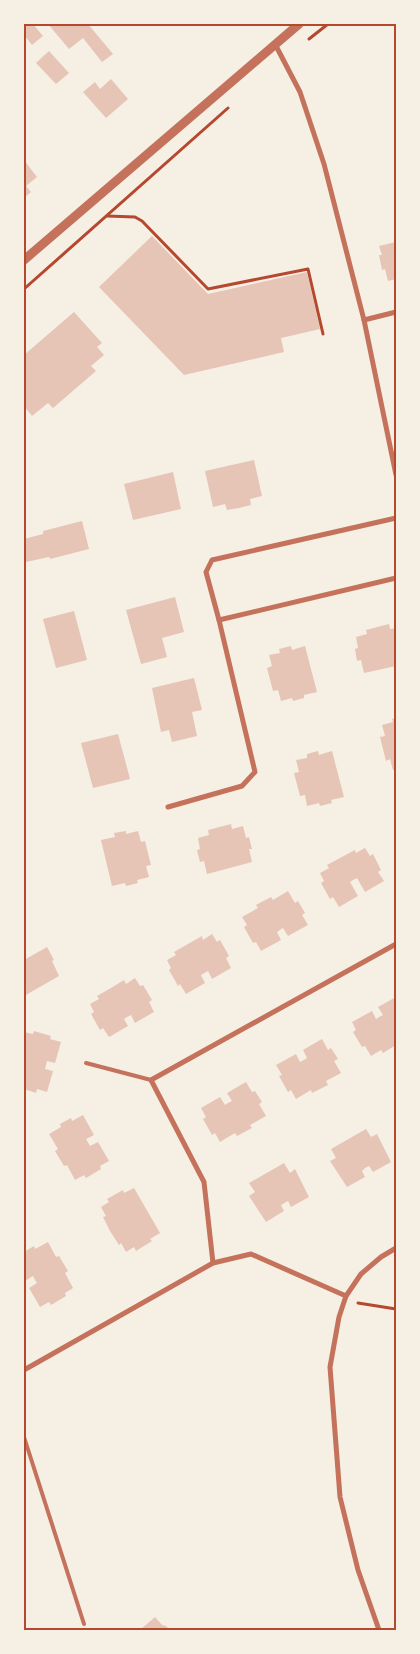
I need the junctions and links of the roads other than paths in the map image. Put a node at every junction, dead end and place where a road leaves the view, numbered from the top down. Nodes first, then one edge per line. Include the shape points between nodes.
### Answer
1 (299, 24) edge
2 (275, 44) junction
3 (24, 260) edge
4 (396, 312) edge
5 (364, 320) junction
6 (396, 475) edge
7 (396, 518) edge
8 (396, 578) edge
9 (219, 620) junction
10 (168, 807) dead end
11 (396, 944) edge
12 (86, 1063) dead end
13 (151, 1080) junction
14 (396, 1248) edge
15 (213, 1263) junction
16 (346, 1296) junction
17 (24, 1370) edge
18 (24, 1437) edge
19 (84, 1624) dead end
20 (379, 1630) edge

1 - 2 street
2 - 3 street
2 - 5 street via 300,92 324,164
4 - 5 street
5 - 6 street
7 - 9 street via 212,560 206,572
8 - 9 street
9 - 10 street via 256,772 242,786
11 - 13 street
12 - 13 lane
13 - 15 street via 204,1182
14 - 16 street via 361,1274
15 - 16 street via 250,1254
15 - 17 street
16 - 20 street via 330,1367 340,1496 358,1570
18 - 19 lane

